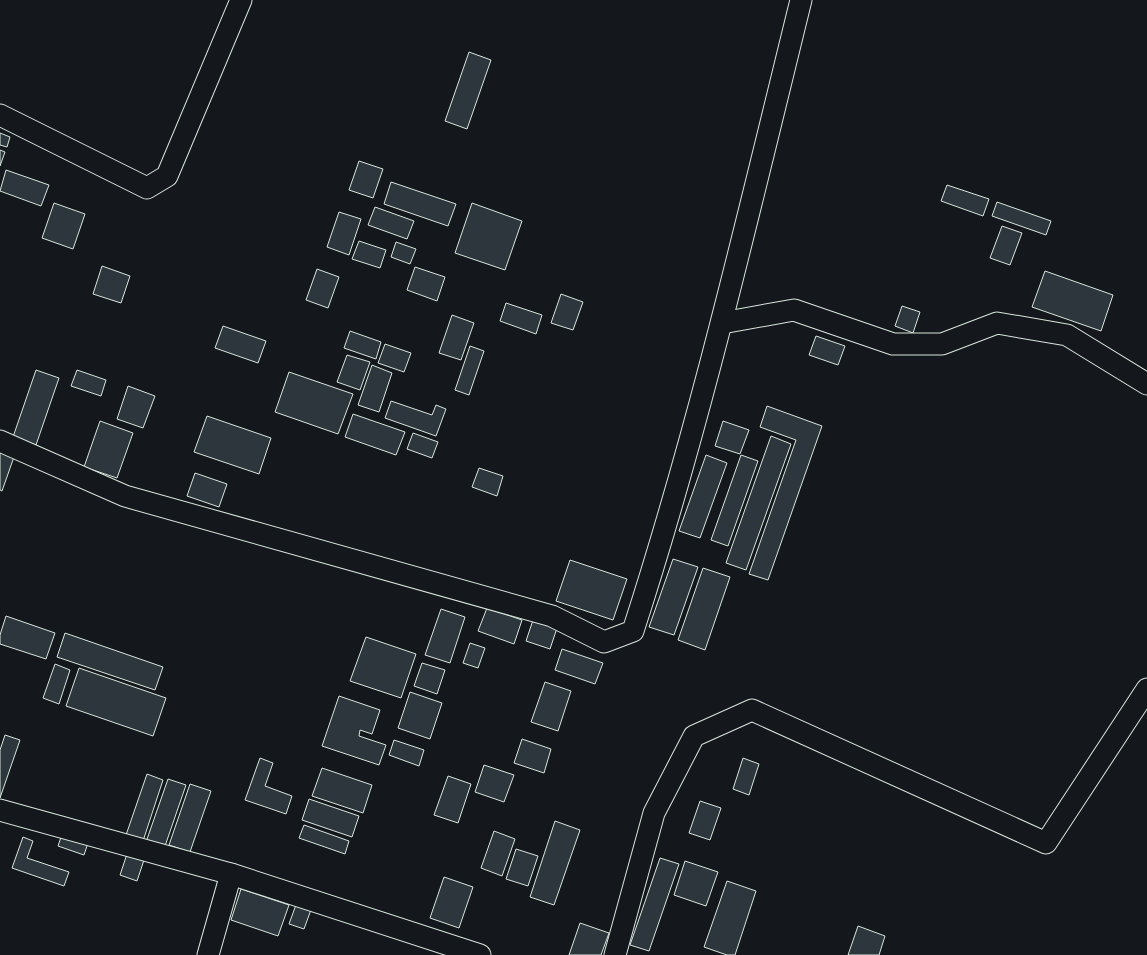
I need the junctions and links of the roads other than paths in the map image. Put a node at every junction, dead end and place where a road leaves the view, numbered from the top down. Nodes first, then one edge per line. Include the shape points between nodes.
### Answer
1 (241, 0) edge
2 (801, 0) edge
3 (0, 115) edge
4 (722, 323) junction
5 (1147, 384) edge
6 (0, 441) edge
7 (1147, 689) edge
8 (1, 813) edge
9 (232, 874) junction
10 (208, 955) edge
11 (480, 955) edge
12 (615, 955) edge

1 - 3 street via 167,176 147,188
2 - 4 street
4 - 5 street via 794,310 892,344 942,344 997,323 1067,335
4 - 6 street via 653,570 633,631 604,642 552,616 125,496
7 - 12 street via 1046,844 752,710 694,736 654,813
8 - 9 street
9 - 10 street
9 - 11 street

